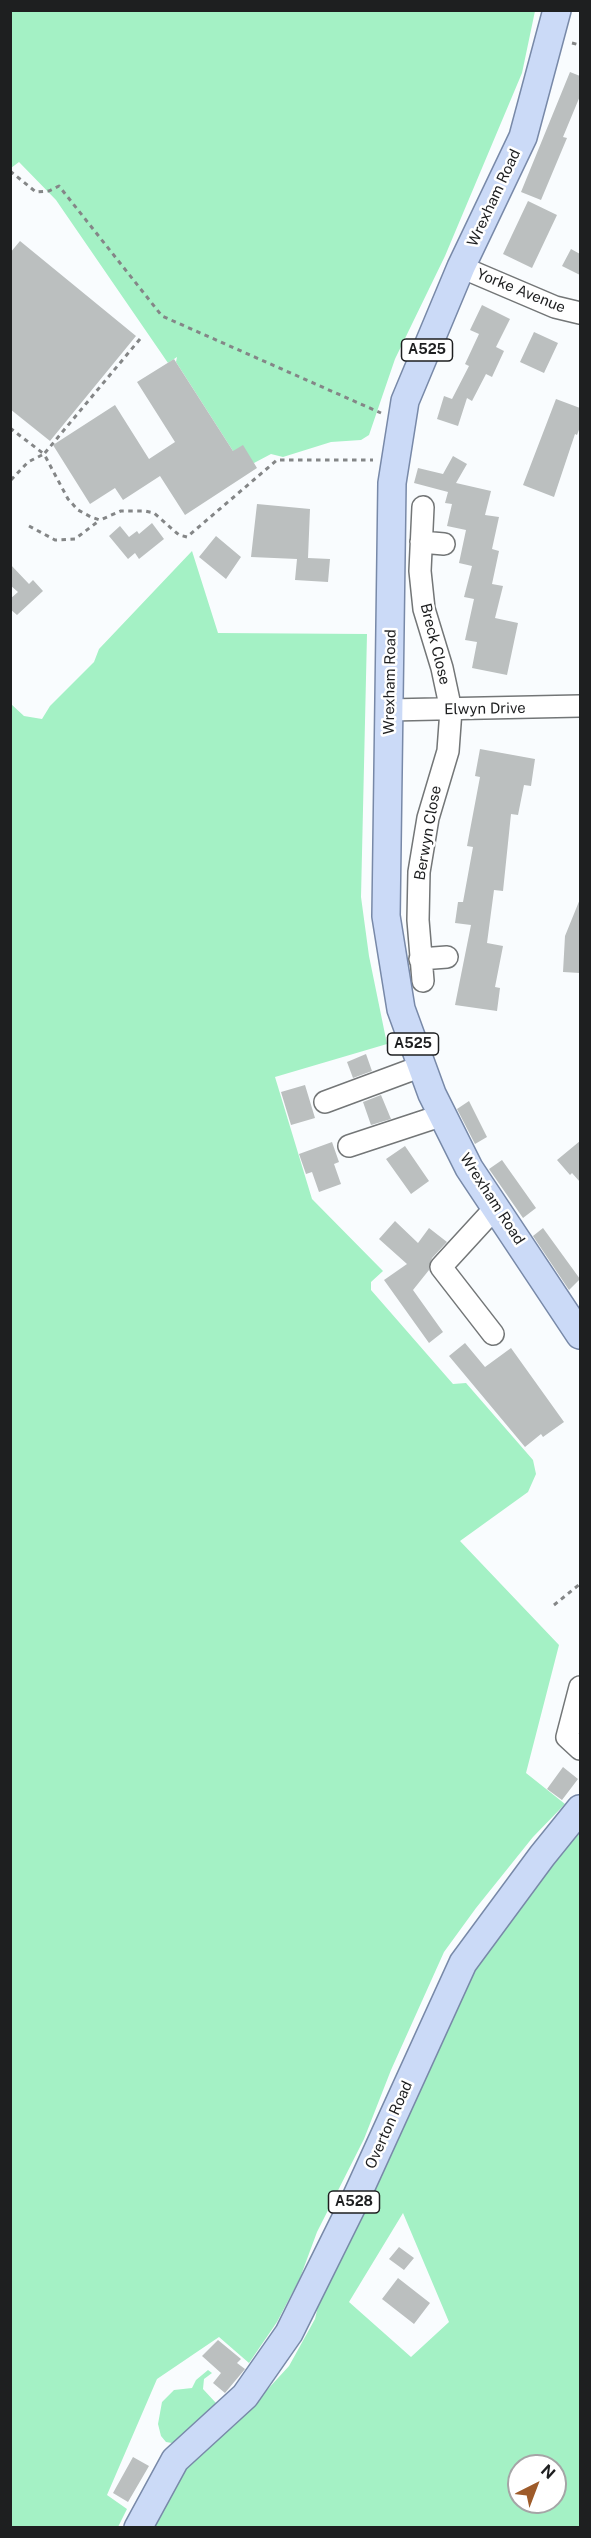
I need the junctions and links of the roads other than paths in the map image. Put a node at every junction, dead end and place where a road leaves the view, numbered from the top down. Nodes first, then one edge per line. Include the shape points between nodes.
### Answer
1 (557, 10) edge
2 (461, 267) junction
3 (580, 314) edge
4 (423, 507) dead end
5 (421, 542) junction
6 (444, 544) dead end
7 (580, 706) edge
8 (389, 710) junction
9 (451, 710) junction
10 (447, 957) dead end
11 (420, 959) junction
12 (423, 981) dead end
13 (422, 1066) junction
14 (325, 1102) dead end
15 (443, 1115) junction
16 (349, 1146) dead end
17 (496, 1207) junction
18 (493, 1334) dead end
19 (580, 1335) edge
20 (580, 1687) edge
21 (567, 1741) edge
22 (580, 1809) edge
23 (138, 2528) edge

1 - 2 main road, Wrexham Road / A525 via 523,137
2 - 3 street, Yorke Avenue
2 - 8 main road, Wrexham Road / A525 via 405,401 392,483
4 - 5 street, Breck Close
5 - 6 street
5 - 9 street, Breck Close via 424,609
7 - 9 street, Elwyn Drive
8 - 9 street, Elwyn Drive
8 - 13 main road, Wrexham Road / A525 via 386,916 401,1009
9 - 11 street, Berwyn Close via 448,752 428,818 419,872
10 - 11 street
11 - 12 street, Berwyn Close
13 - 14 street
13 - 15 main road, Wrexham Road / A525
15 - 16 street
15 - 17 main road, Wrexham Road / A525 via 470,1168
17 - 18 street via 441,1267
17 - 19 main road, Wrexham Road / A525
20 - 21 street
22 - 23 main road, Overton Road / A528 via 463,1963 355,2200 289,2333 245,2396 175,2460

